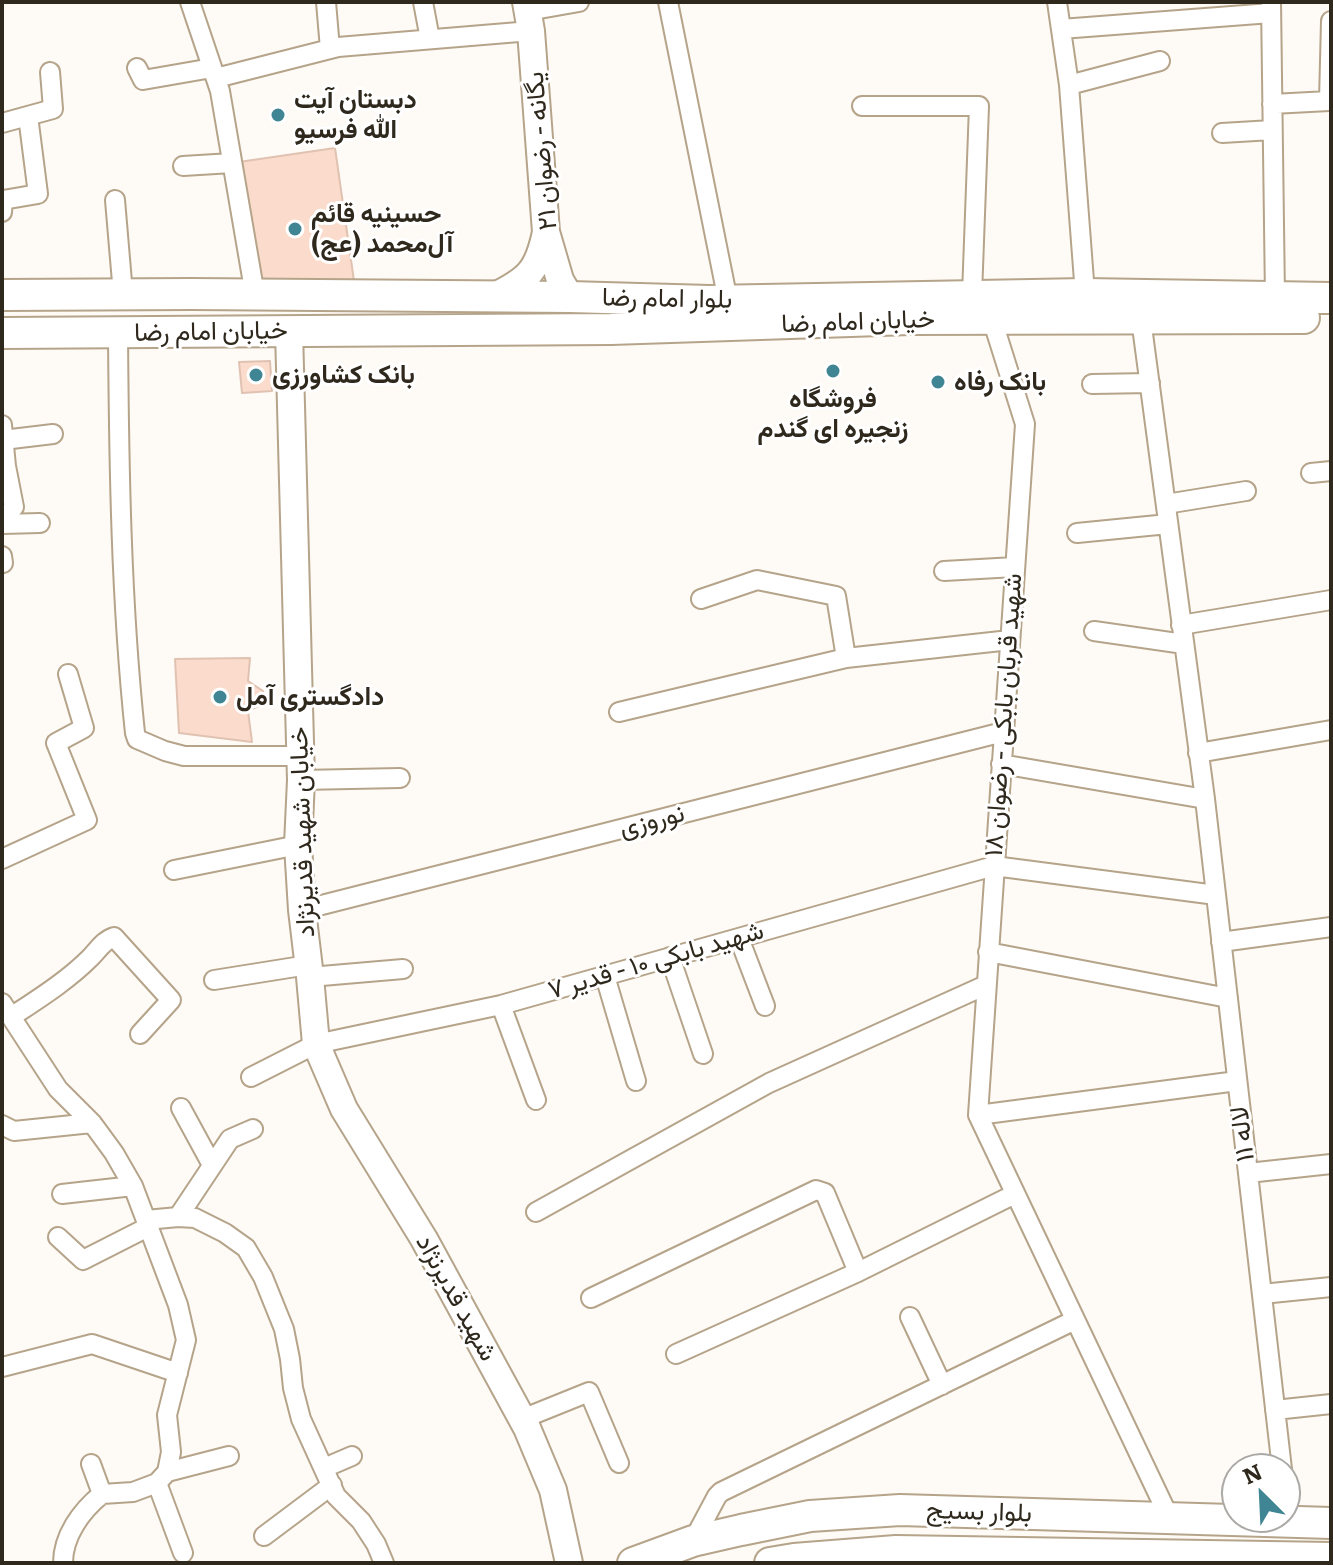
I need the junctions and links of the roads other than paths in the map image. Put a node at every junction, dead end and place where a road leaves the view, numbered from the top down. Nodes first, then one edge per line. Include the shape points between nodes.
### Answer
1 (190, 2) edge
2 (326, 2) edge
3 (423, 2) edge
4 (579, 2) edge
5 (668, 2) edge
6 (1057, 2) edge
7 (1271, 8) edge
8 (529, 15) edge
9 (1331, 21) edge
10 (1061, 29) junction
11 (430, 39) junction
12 (330, 49) junction
13 (1160, 61) dead end
14 (137, 68) dead end
15 (50, 72) dead end
16 (214, 73) junction
17 (1069, 85) junction
18 (1272, 104) junction
19 (862, 106) dead end
20 (28, 116) junction
21 (2, 123) edge
22 (1272, 130) junction
23 (1222, 133) dead end
24 (232, 163) junction
25 (183, 166) dead end
26 (115, 200) dead end
27 (2, 212) edge
28 (546, 232) junction
29 (123, 294) junction
30 (1085, 294) junction
31 (2, 295) edge
32 (255, 295) junction
33 (972, 295) junction
34 (426, 296) junction
35 (493, 297) junction
36 (580, 298) junction
37 (1275, 298) junction
38 (1331, 298) edge
39 (728, 301) junction
40 (1331, 318) edge
41 (992, 319) junction
42 (1141, 319) junction
43 (591, 329) junction
44 (425, 330) junction
45 (289, 331) junction
46 (2, 333) edge
47 (118, 334) junction
48 (1150, 383) junction
49 (1092, 384) dead end
50 (3, 432) edge
51 (53, 434) dead end
52 (1331, 471) edge
53 (1311, 473) dead end
54 (1246, 491) dead end
55 (1166, 504) junction
56 (2, 523) edge
57 (40, 523) dead end
58 (1168, 524) junction
59 (1077, 533) dead end
60 (2, 556) edge
61 (3, 563) edge
62 (1015, 567) junction
63 (944, 571) dead end
64 (701, 599) dead end
65 (1331, 600) edge
66 (1094, 631) dead end
67 (1183, 634) junction
68 (1010, 640) junction
69 (846, 658) junction
70 (68, 674) dead end
71 (619, 712) dead end
72 (1331, 730) edge
73 (1003, 732) junction
74 (1198, 753) junction
75 (1001, 764) junction
76 (300, 768) junction
77 (400, 778) dead end
78 (1205, 799) junction
79 (298, 845) junction
80 (2, 859) edge
81 (994, 866) junction
82 (174, 870) dead end
83 (1216, 895) junction
84 (302, 910) junction
85 (1331, 927) edge
86 (739, 938) junction
87 (1221, 942) junction
88 (988, 952) junction
89 (670, 957) junction
90 (403, 969) dead end
91 (309, 971) junction
92 (605, 976) junction
93 (214, 980) dead end
94 (986, 985) junction
95 (1228, 998) junction
96 (501, 1005) junction
97 (765, 1006) dead end
98 (7, 1010) edge
99 (140, 1034) dead end
100 (316, 1044) junction
101 (703, 1054) dead end
102 (251, 1077) dead end
103 (636, 1081) dead end
104 (1237, 1081) junction
105 (536, 1100) dead end
106 (181, 1108) dead end
107 (978, 1115) junction
108 (92, 1123) junction
109 (253, 1129) dead end
110 (3, 1132) edge
111 (1331, 1164) edge
112 (212, 1165) junction
113 (1248, 1173) junction
114 (133, 1186) junction
115 (62, 1194) dead end
116 (1015, 1194) junction
117 (536, 1212) dead end
118 (178, 1217) junction
119 (147, 1223) junction
120 (58, 1237) dead end
121 (858, 1272) junction
122 (1331, 1287) edge
123 (1262, 1294) junction
124 (591, 1298) dead end
125 (910, 1317) dead end
126 (1075, 1320) junction
127 (676, 1354) dead end
128 (2, 1367) edge
129 (178, 1373) junction
130 (942, 1385) junction
131 (1331, 1404) edge
132 (1275, 1410) junction
133 (522, 1419) junction
134 (1280, 1453) edge
135 (229, 1456) dead end
136 (352, 1456) dead end
137 (619, 1463) dead end
138 (91, 1464) dead end
139 (162, 1477) junction
140 (328, 1477) junction
141 (102, 1494) junction
142 (900, 1510) junction
143 (1221, 1513) edge
144 (1301, 1513) edge
145 (1169, 1517) junction
146 (1331, 1523) edge
147 (264, 1536) dead end
148 (693, 1541) junction
149 (901, 1551) junction
150 (183, 1553) dead end
151 (1331, 1558) edge
152 (1290, 1560) edge
153 (778, 1562) edge
154 (63, 1563) edge
155 (384, 1563) edge
156 (569, 1563) edge
157 (633, 1563) edge

1 - 16 street
2 - 12 street
3 - 11 street
4 - 8 street
5 - 39 street
6 - 10 street
7 - 10 street
7 - 18 street
8 - 11 street
8 - 28 street, یگانه - رضوان ۲۱
9 - 18 street via 1329,101
10 - 17 street
11 - 12 street
12 - 16 street
13 - 17 street
14 - 16 street via 143,80
15 - 20 street via 53,109
16 - 24 street
17 - 30 street
18 - 22 street
19 - 33 street via 979,106
20 - 21 street
20 - 27 street via 38,194 3,200
22 - 23 street
22 - 37 street
24 - 25 street
24 - 32 street
26 - 29 street
28 - 35 street via 534,269
28 - 36 street, یگانه - رضوان ۲۱ via 560,280
29 - 31 main road, بلوار امام رضا
29 - 32 main road, بلوار امام رضا
30 - 33 main road, بلوار امام رضا
30 - 37 main road, بلوار امام رضا
32 - 34 main road, بلوار امام رضا
33 - 39 main road, بلوار امام رضا
34 - 35 main road, بلوار امام رضا
34 - 44 main road
35 - 36 main road, بلوار امام رضا
36 - 39 main road, بلوار امام رضا
36 - 43 main road
37 - 38 main road, بلوار امام رضا
40 - 42 main road, خیابان امام رضا
41 - 42 main road, خیابان امام رضا
41 - 43 main road, خیابان امام رضا
41 - 62 street, شهید قربان بابکی - رضوان ۱۸ via 1025,424
42 - 48 street, لاله ۱۱
43 - 44 main road, خیابان امام رضا
44 - 45 main road, خیابان امام رضا
45 - 47 main road, خیابان امام رضا
45 - 76 street, خيابان شهيد قديرنژاد
46 - 47 main road, خیابان امام رضا
47 - 76 street via 124,580 137,739 184,756
48 - 49 street
48 - 55 street, لاله ۱۱
50 - 51 street
50 - 56 street via 14,507
52 - 53 street
54 - 55 street
55 - 58 street, لاله ۱۱
56 - 57 street
58 - 59 street
58 - 67 street, لاله ۱۱
60 - 61 street
62 - 63 street
62 - 68 street, شهید قربان بابکی - رضوان ۱۸
64 - 69 street via 757,580 836,596
65 - 67 street
66 - 67 street
67 - 74 street, لاله ۱۱
68 - 69 street
68 - 73 street, شهید قربان بابکی - رضوان ۱۸
69 - 71 street
70 - 80 street via 84,728 56,743 87,820
72 - 74 street
73 - 75 street, شهید قربان بابکی - رضوان ۱۸
73 - 84 street, نوروزی
74 - 78 street, لاله ۱۱
75 - 78 street
75 - 81 street, شهید قربان بابکی - رضوان ۱۸
76 - 77 street
76 - 79 street, خيابان شهيد قديرنژاد
78 - 83 street, لاله ۱۱
79 - 82 street
79 - 84 street, خيابان شهيد قديرنژاد
81 - 83 street
81 - 86 street, شهید بابکی ۱۰ - قدیر ۷
81 - 88 street, شهید قربان بابکی - رضوان ۱۸
83 - 87 street, لاله ۱۱
84 - 91 street, خيابان شهيد قديرنژاد
85 - 87 street
86 - 89 street, شهید بابکی ۱۰ - قدیر ۷
86 - 97 street
87 - 95 street, لاله ۱۱
88 - 94 street, شهید قربان بابکی - رضوان ۱۸
88 - 95 street
89 - 92 street, شهید بابکی ۱۰ - قدیر ۷
89 - 101 street
90 - 91 street
91 - 93 street
91 - 100 street, خيابان شهيد قديرنژاد
92 - 96 street, شهید بابکی ۱۰ - قدیر ۷
92 - 103 street
94 - 107 street, شهید قربان بابکی - رضوان ۱۸
94 - 117 street via 769,1083
95 - 104 street, لاله ۱۱
96 - 100 street, شهید بابکی ۱۰ - قدیر ۷
96 - 105 street
98 - 99 street via 64,981 114,937 171,1000
98 - 108 street via 58,1089
100 - 102 street, شهید بابکی ۱۰ - قدیر ۷
100 - 133 street, شهید قدیرنژاد via 344,1109 424,1239
104 - 107 street
104 - 113 street, لاله ۱۱
106 - 112 street
107 - 116 street
108 - 110 street
108 - 114 street
109 - 112 street via 230,1139
111 - 113 street
112 - 118 street
113 - 123 street, لاله ۱۱
114 - 115 street
114 - 119 street
116 - 121 street
116 - 126 street
118 - 119 street
118 - 140 street via 195,1218 246,1248 263,1277 284,1329 301,1419
119 - 120 street via 83,1260
119 - 129 street via 186,1340
121 - 124 street via 825,1193 816,1190
121 - 127 street
122 - 123 street
123 - 132 street, لاله ۱۱
125 - 130 street
126 - 130 street
126 - 145 street
128 - 129 street via 92,1344
129 - 139 street via 167,1415 171,1452
130 - 148 street via 721,1492
131 - 132 street
132 - 134 street, لاله ۱۱
133 - 137 street via 589,1392
133 - 156 street, شهید قدیرنژاد via 553,1490
135 - 139 street
136 - 140 street
138 - 141 street
139 - 141 street via 133,1492
139 - 150 street
140 - 147 street
140 - 155 street
141 - 154 street via 71,1530
142 - 145 main road, بلوار بسیج
142 - 148 main road, بلوار بسیج via 810,1516
142 - 149 main road
143 - 145 main road, بلوار بسیج
144 - 146 main road, بلوار بسیج
148 - 157 main road, بلوار بسیج
149 - 152 main road, بلوار بسیج
149 - 153 main road, بلوار بسیج
151 - 152 main road, بلوار بسیج

